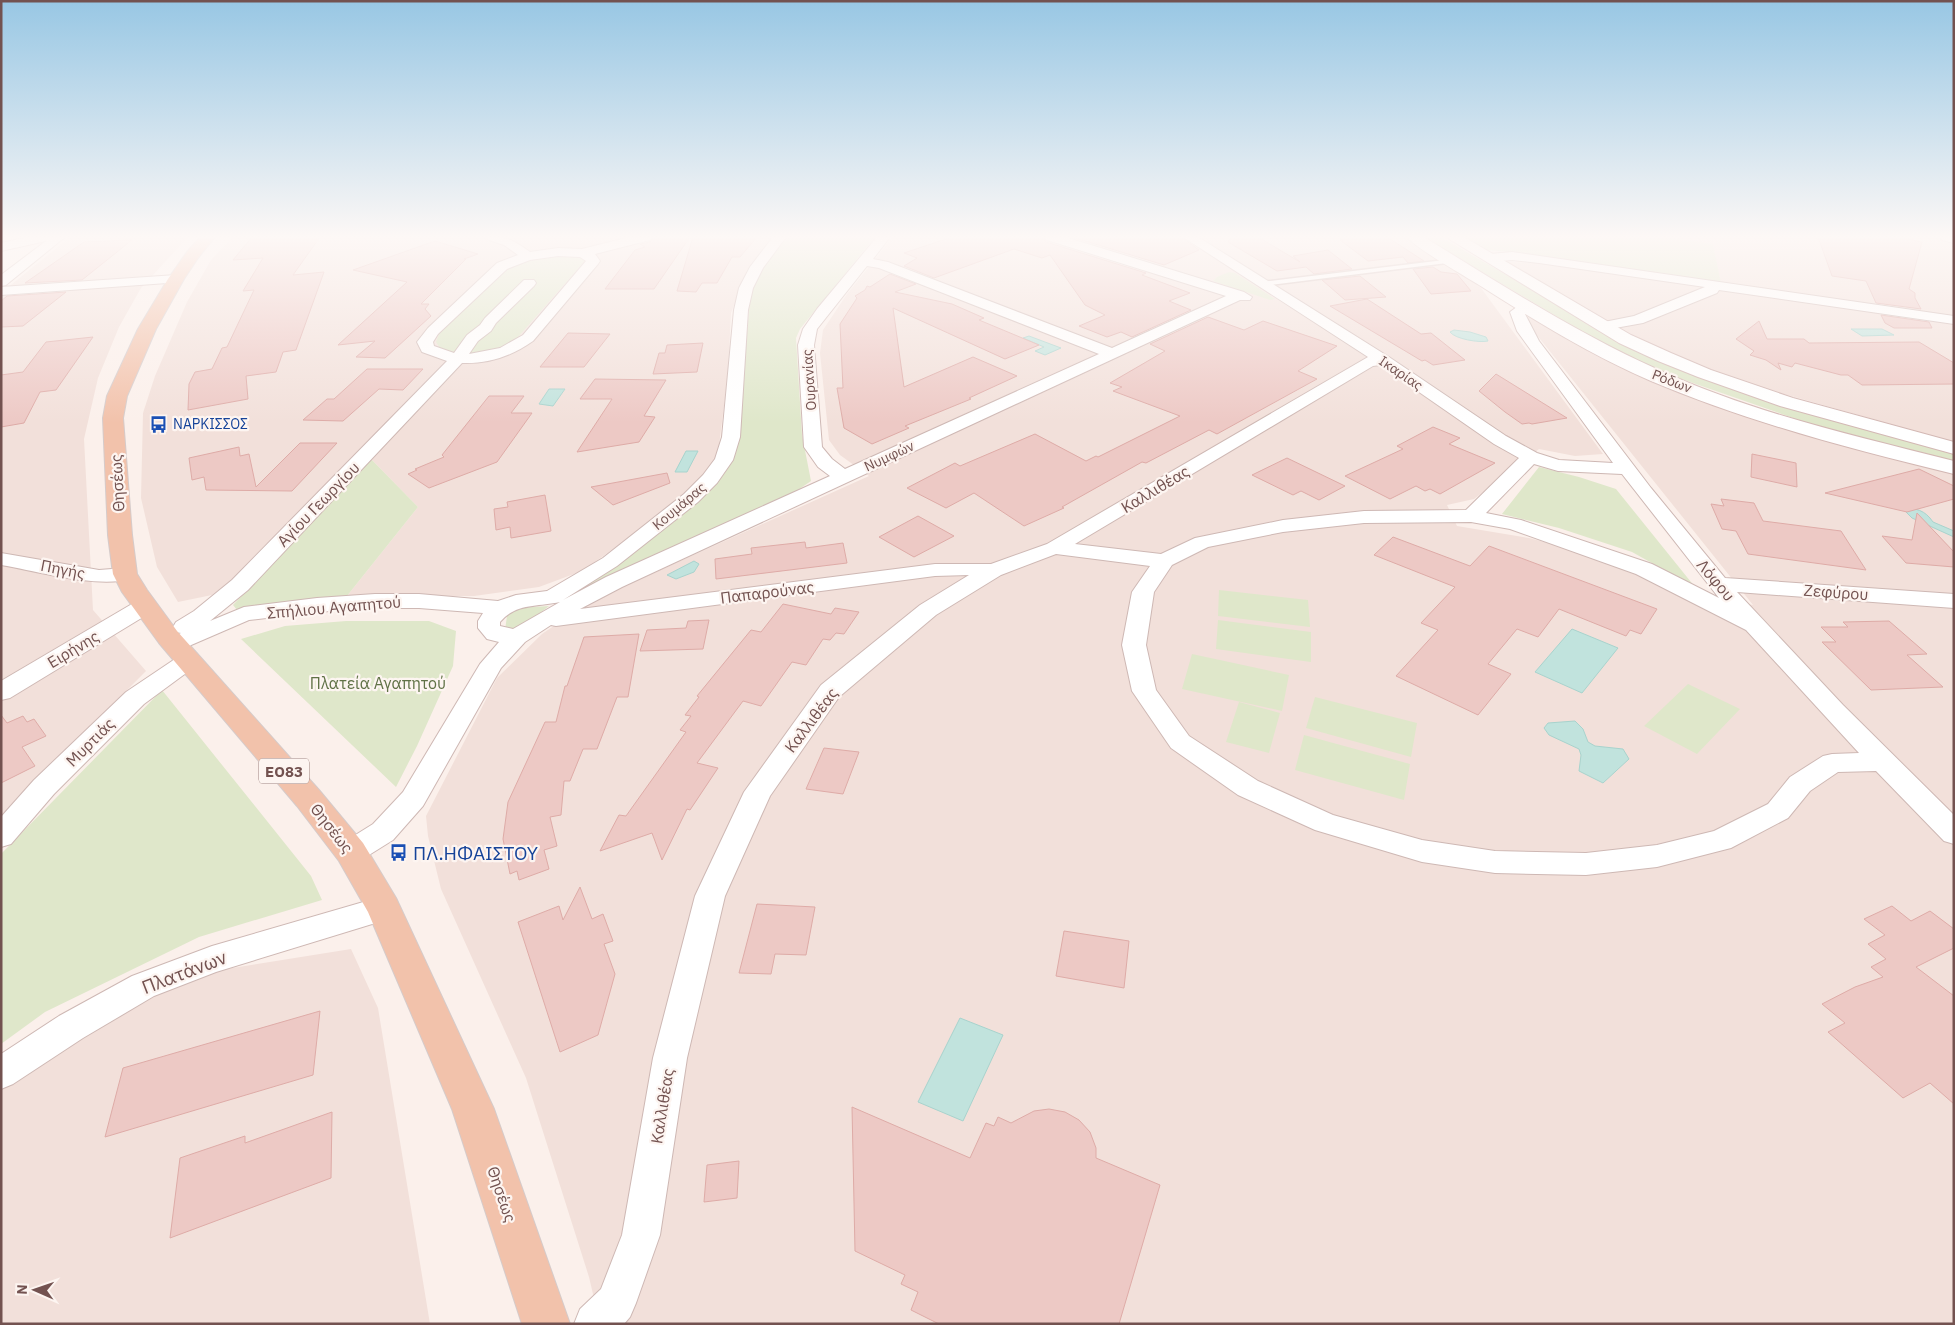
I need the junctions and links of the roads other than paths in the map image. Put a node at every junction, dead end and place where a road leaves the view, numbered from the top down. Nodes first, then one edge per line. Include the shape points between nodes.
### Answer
1 (164, 299) edge
2 (468, 299) edge
3 (513, 299) edge
4 (561, 299) edge
5 (744, 299) edge
6 (833, 299) edge
7 (971, 299) edge
8 (1231, 299) edge
9 (1252, 299) edge
10 (1284, 299) edge
11 (1515, 299) edge
12 (1558, 299) edge
13 (1687, 299) edge
14 (1807, 299) edge
15 (1294, 305) junction
16 (1527, 306) junction
17 (1954, 320) edge
18 (1604, 326) junction
19 (1114, 354) junction
20 (458, 359) junction
21 (1383, 360) junction
22 (1954, 448) edge
23 (1531, 457) junction
24 (1954, 468) edge
25 (1627, 469) junction
26 (844, 477) junction
27 (1471, 516) junction
28 (1054, 548) junction
29 (1, 559) edge
30 (1164, 561) junction
31 (993, 570) junction
32 (125, 574) junction
33 (1719, 584) junction
34 (1954, 601) edge
35 (144, 606) junction
36 (500, 608) junction
37 (541, 621) junction
38 (1756, 626) junction
39 (517, 637) junction
40 (177, 647) junction
41 (1, 692) edge
42 (1882, 761) junction
43 (1954, 832) edge
44 (1, 836) edge
45 (351, 852) junction
46 (384, 908) junction
47 (1, 1073) edge
48 (546, 1324) edge
49 (595, 1324) edge

1 - 32 main road, Θησέως / ΕΟ83 via 125,376 113,418
2 - 20 street via 425,342 427,349 437,355
3 - 20 street, Αγίου Γεωργίου via 472,338
4 - 20 street via 518,346 498,354
5 - 36 street, Κουμάρας via 731,437 724,460 710,480 610,562 561,593
6 - 26 street, Ουρανίας via 810,329 806,345 813,447 825,464
7 - 19 street
8 - 19 street, Νυμφών
9 - 15 street
10 - 15 street, Ικαρίας
11 - 16 street, Ρόδων
12 - 18 street, Ρόδων
13 - 18 street via 1638,320
14 - 17 street
15 - 21 street, Ικαρίας
16 - 24 street, Ρόδων via 1616,358 1662,378 1812,429
16 - 25 street, Λόφου via 1517,312 1517,318
18 - 22 street, Ρόδων via 1652,352 1743,386
19 - 26 street, Νυμφών
20 - 40 street, Αγίου Γεωργίου via 240,585 202,616
21 - 23 street, Ικαρίας via 1500,440
21 - 28 street, Καλλιθέας via 1369,362
23 - 25 street, Ικαρίας via 1558,465
23 - 27 street
25 - 33 street, Λόφου
26 - 37 street, Νυμφών via 614,582
27 - 30 street via 1364,517 1283,526 1202,542
27 - 38 street via 1514,524 1644,569
28 - 30 street
28 - 31 street, Καλλιθέας
29 - 32 street, Πηγής via 99,576
30 - 42 street via 1143,592 1134,645 1144,691 1180,742 1256,792 1325,823 1422,851 1495,862 1586,864 1657,856 1721,840 1778,811 1800,784 1832,762
31 - 37 street, Παπαρούνας via 935,570
31 - 49 street, Καλλιθέας via 928,610 830,691 758,792 710,896 670,1058 641,1235 616,1304
32 - 35 main road, Θησέως / ΕΟ83
33 - 34 street, Ζεφύρου
33 - 38 street, Λόφου
35 - 40 main road, Θησέως / ΕΟ83
35 - 41 street, Ειρήνης
36 - 39 street via 489,621 489,628 495,634
36 - 40 street, Σπήλιου Αγαπητού via 419,600 317,605 244,614
37 - 39 street
38 - 42 street, Λόφου
39 - 45 street via 492,664 414,799 383,832
40 - 44 street, Μυρτιάς via 135,698 44,787
40 - 45 main road, Θησέως / ΕΟ83
42 - 43 street, Λόφου
45 - 46 main road, Θησέως / ΕΟ83
46 - 47 street, Πλατάνων via 212,960 143,986 71,1027
46 - 48 main road, Θησέως / ΕΟ83 via 473,1109

